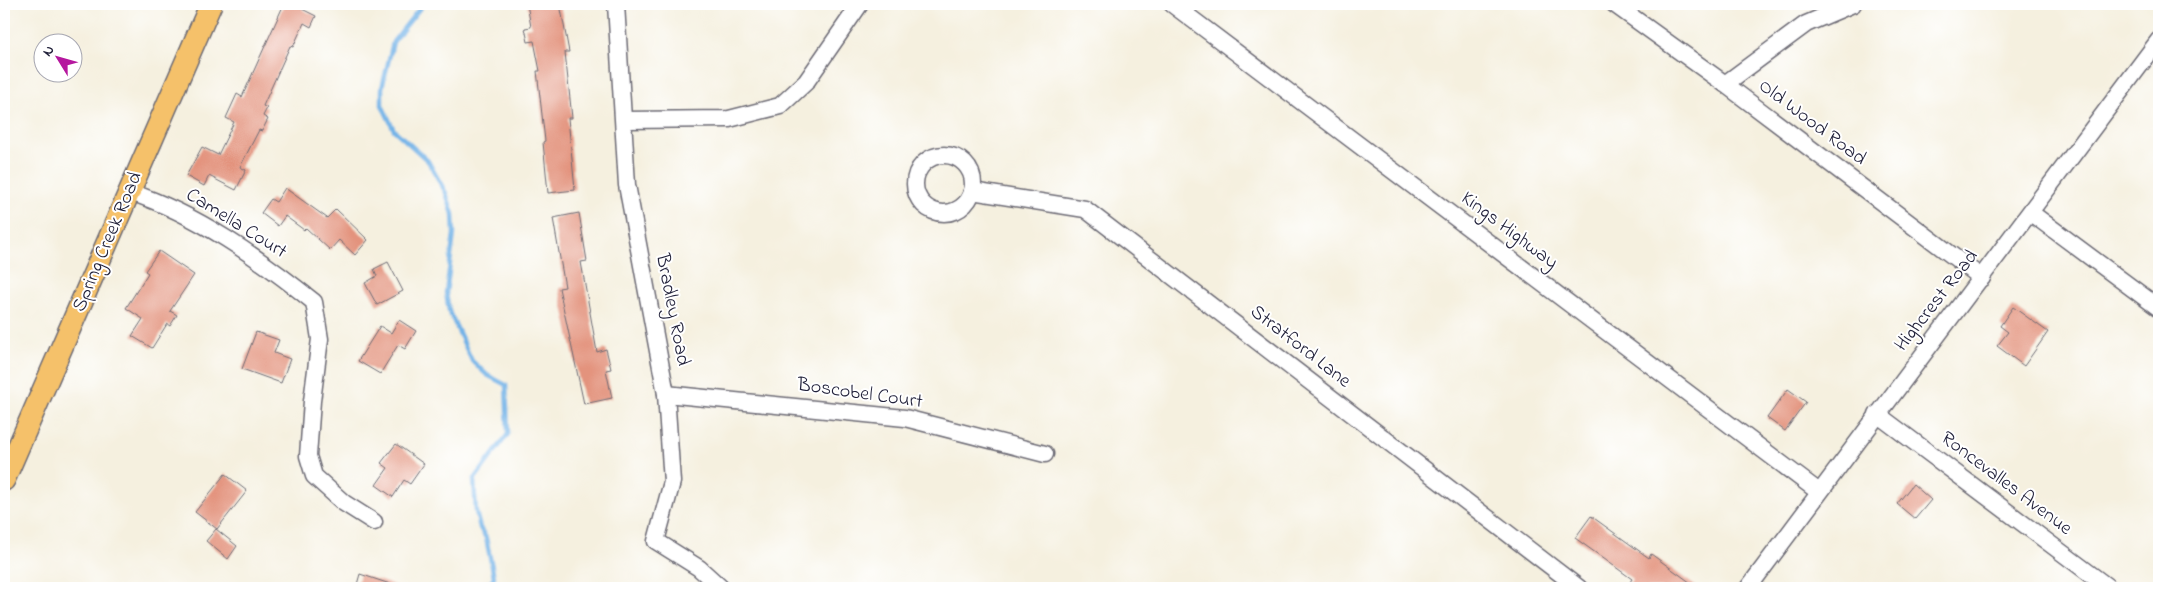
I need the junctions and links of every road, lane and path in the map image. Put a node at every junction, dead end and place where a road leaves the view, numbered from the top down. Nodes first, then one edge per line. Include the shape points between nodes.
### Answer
1 (211, 4) edge
2 (616, 4) edge
3 (860, 4) edge
4 (1172, 4) edge
5 (1614, 4) edge
6 (1853, 4) edge
7 (2159, 40) edge
8 (1725, 84) junction
9 (624, 120) junction
10 (972, 191) dead end
11 (130, 192) junction
12 (2031, 213) junction
13 (1982, 278) junction
14 (2159, 308) edge
15 (666, 394) junction
16 (1877, 414) junction
17 (1045, 454) dead end
18 (4, 480) edge
19 (1819, 492) junction
20 (374, 522) dead end
21 (721, 588) edge
22 (1579, 588) edge
23 (1748, 588) edge
24 (2110, 588) edge

1 - 11 main road, Spring Creek Road
2 - 9 street, Bradley Road
3 - 9 street via 806,82 780,106 729,119
4 - 19 street, Kings Highway
5 - 8 street, Old Wood Road
6 - 8 street via 1806,24
7 - 12 street, Highcrest Road
8 - 13 street, Old Wood Road
9 - 15 street, Bradley Road via 627,184
10 - 22 street, Stratford Lane via 1085,209
11 - 18 main road, Spring Creek Road
11 - 20 street, Camella Court via 152,199 220,235 314,302 320,338 308,456 314,476 344,503
12 - 13 street, Highcrest Road
12 - 14 street
13 - 16 street, Highcrest Road
15 - 17 street, Boscobel Court via 905,418
15 - 21 street, Bradley Road via 672,482 656,541 699,568
16 - 19 street, Highcrest Road
16 - 24 street, Roncevalles Avenue
19 - 23 street, Highcrest Road

